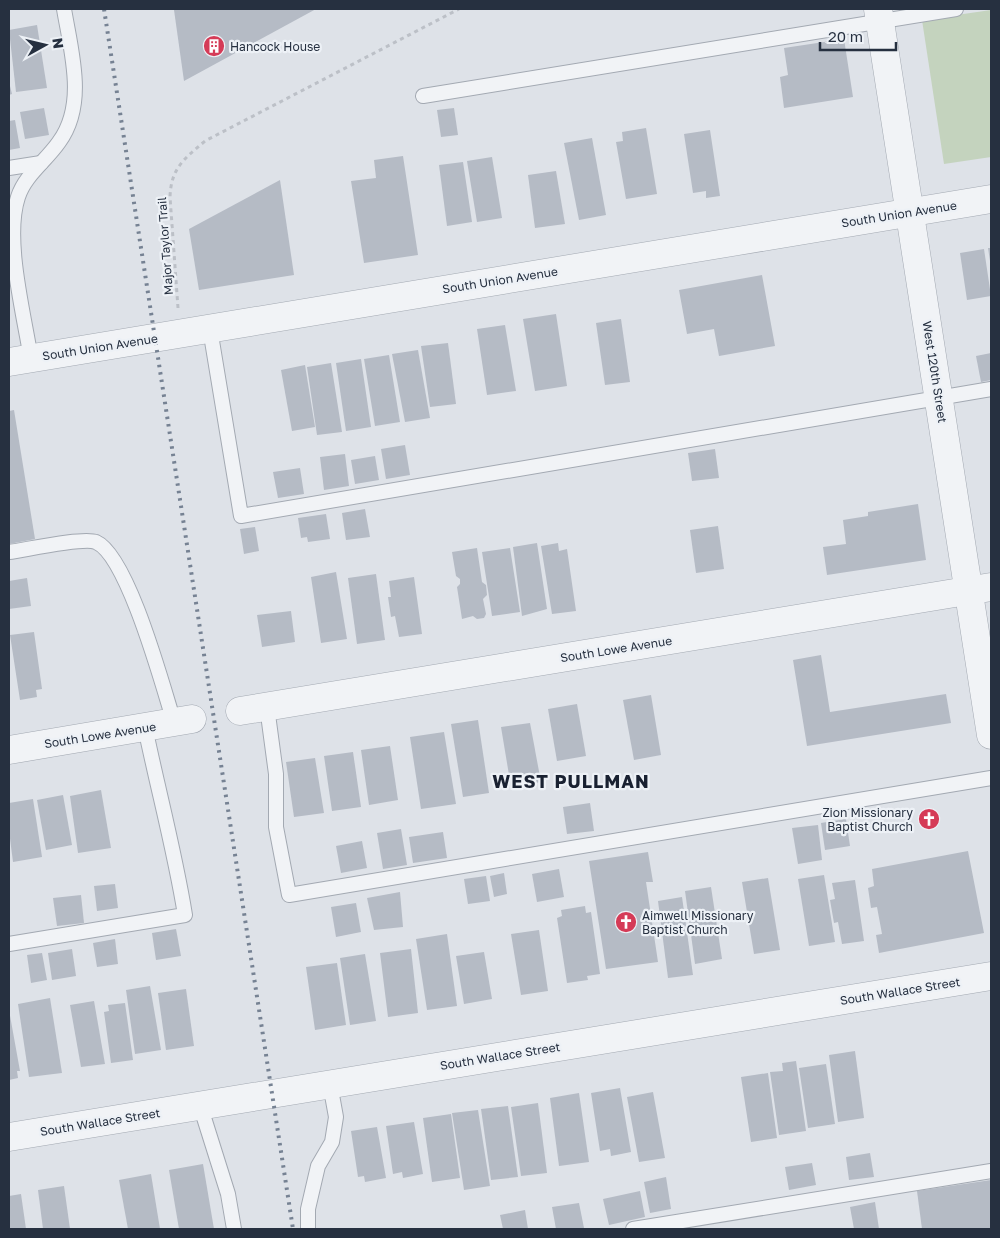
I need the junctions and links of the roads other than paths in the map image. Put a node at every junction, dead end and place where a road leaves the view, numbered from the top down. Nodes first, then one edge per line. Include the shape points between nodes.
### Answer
1 (64, 9) edge
2 (956, 9) edge
3 (879, 15) edge
4 (423, 96) dead end
5 (41, 163) junction
6 (9, 168) edge
7 (991, 199) edge
8 (910, 212) junction
9 (210, 329) junction
10 (20, 361) edge
11 (991, 389) edge
12 (939, 397) junction
13 (9, 552) edge
14 (980, 589) edge
15 (267, 707) junction
16 (240, 711) dead end
17 (183, 721) joint
18 (145, 727) junction
19 (991, 735) edge
20 (9, 750) edge
21 (991, 778) edge
22 (9, 944) edge
23 (991, 976) edge
24 (330, 1084) junction
25 (200, 1105) junction
26 (9, 1137) edge
27 (991, 1170) edge
28 (234, 1229) edge
29 (308, 1229) edge
30 (633, 1229) edge

1 - 5 lane via 75,94 60,141
2 - 3 lane
3 - 4 lane
3 - 8 street, West 120th Street
5 - 6 lane
5 - 10 lane via 24,183 14,214
7 - 8 street, South Union Avenue
8 - 9 street, South Union Avenue
8 - 12 street, West 120th Street
9 - 10 street, South Union Avenue
9 - 12 lane via 241,516
11 - 12 lane
12 - 14 street, West 120th Street
13 - 17 lane via 94,541 105,548 117,564 132,596
14 - 15 street, South Lowe Avenue
14 - 19 street, West 120th Street
15 - 16 street, South Lowe Avenue
15 - 21 lane via 276,774 276,827 289,895
17 - 18 street, South Lowe Avenue
18 - 20 street, South Lowe Avenue
18 - 22 lane via 177,866 184,915
23 - 24 street, South Wallace Street
24 - 25 street, South Wallace Street
24 - 29 lane via 336,1117 332,1142 318,1166 308,1209
25 - 26 street, South Wallace Street
25 - 28 lane via 228,1194
27 - 30 lane

